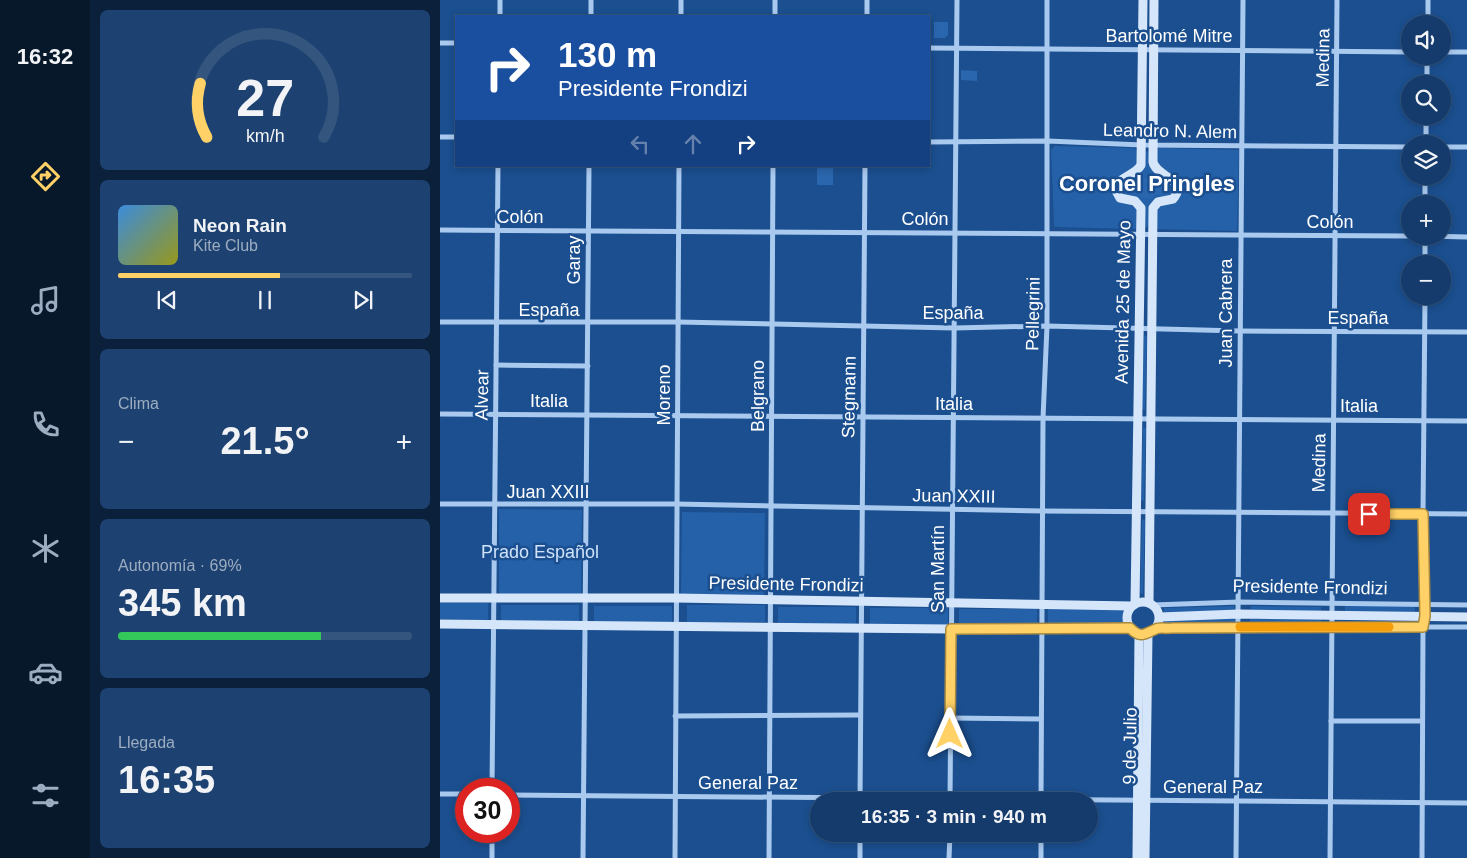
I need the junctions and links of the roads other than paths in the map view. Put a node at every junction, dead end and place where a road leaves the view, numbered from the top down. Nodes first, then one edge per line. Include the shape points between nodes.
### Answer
1 (500, 0) edge
2 (591, 0) edge
3 (681, 0) edge
4 (775, 0) edge
5 (867, 0) edge
6 (957, 0) edge
7 (1047, 0) edge
8 (1143, 0) edge
9 (1154, 0) edge
10 (1243, 0) edge
11 (1337, 0) edge
12 (1428, 0) edge
13 (500, 15) edge
14 (591, 15) edge
15 (681, 15) edge
16 (775, 15) edge
17 (867, 15) edge
18 (1428, 15) edge
19 (440, 43) edge
20 (455, 44) edge
21 (930, 48) edge
22 (957, 48) junction
23 (1047, 49) junction
24 (1142, 49) junction
25 (1154, 50) junction
26 (1243, 50) junction
27 (1337, 51) junction
28 (1401, 52) edge
29 (1451, 52) edge
30 (1467, 52) edge
31 (440, 137) edge
32 (455, 137) edge
33 (1048, 141) junction
34 (930, 142) edge
35 (955, 143) junction
36 (1142, 145) junction
37 (1153, 145) junction
38 (1241, 146) junction
39 (1335, 146) junction
40 (1401, 146) edge
41 (1451, 147) edge
42 (1467, 147) edge
43 (498, 167) edge
44 (589, 167) edge
45 (679, 167) edge
46 (773, 167) edge
47 (865, 167) edge
48 (440, 230) edge
49 (497, 230) junction
50 (588, 231) junction
51 (678, 232) junction
52 (772, 232) junction
53 (864, 233) junction
54 (954, 233) junction
55 (1047, 234) junction
56 (1140, 234) junction
57 (1152, 234) junction
58 (1241, 235) junction
59 (1335, 236) junction
60 (1401, 236) edge
61 (1451, 236) edge
62 (1467, 236) edge
63 (1425, 305) edge
64 (440, 322) edge
65 (678, 322) junction
66 (588, 323) junction
67 (497, 324) junction
68 (772, 325) junction
69 (864, 326) junction
70 (1047, 326) junction
71 (1139, 327) junction
72 (1151, 327) junction
73 (954, 328) junction
74 (1240, 331) junction
75 (1334, 332) junction
76 (1424, 332) junction
77 (1467, 332) edge
78 (496, 365) junction
79 (588, 366) junction
80 (440, 414) edge
81 (496, 415) junction
82 (587, 415) junction
83 (677, 416) junction
84 (771, 416) junction
85 (863, 417) junction
86 (953, 418) junction
87 (1044, 418) junction
88 (1138, 419) junction
89 (1150, 419) junction
90 (1239, 419) junction
91 (1333, 420) junction
92 (1424, 420) junction
93 (1467, 421) edge
94 (440, 504) edge
95 (676, 504) junction
96 (495, 506) junction
97 (586, 506) junction
98 (770, 507) junction
99 (862, 508) junction
100 (952, 510) junction
101 (1043, 512) junction
102 (1136, 513) junction
103 (1150, 513) junction
104 (1238, 513) junction
105 (1332, 514) junction
106 (1423, 514) junction
107 (1467, 514) edge
108 (440, 598) edge
109 (676, 598) junction
110 (586, 599) junction
111 (494, 600) junction
112 (770, 601) junction
113 (861, 602) junction
114 (1239, 602) junction
115 (951, 604) junction
116 (1151, 604) junction
117 (1332, 604) junction
118 (1424, 604) junction
119 (1042, 605) junction
120 (1133, 605) junction
121 (1467, 605) edge
122 (1239, 614) junction
123 (1332, 614) junction
124 (1425, 616) junction
125 (1160, 617) junction
126 (1467, 617) edge
127 (440, 624) edge
128 (494, 625) junction
129 (585, 625) junction
130 (675, 625) junction
131 (769, 626) junction
132 (1332, 626) junction
133 (861, 627) junction
134 (1239, 627) junction
135 (1423, 627) junction
136 (1467, 627) edge
137 (1130, 628) junction
138 (951, 629) junction
139 (1042, 629) junction
140 (1148, 632) junction
141 (769, 715) junction
142 (860, 715) junction
143 (675, 716) junction
144 (950, 718) junction
145 (1041, 719) junction
146 (1331, 721) junction
147 (1422, 721) junction
148 (492, 778) edge
149 (860, 792) edge
150 (950, 792) edge
151 (1041, 792) edge
152 (440, 794) edge
153 (455, 794) edge
154 (520, 795) edge
155 (583, 795) junction
156 (674, 796) junction
157 (769, 797) junction
158 (810, 798) edge
159 (1098, 800) edge
160 (1142, 800) junction
161 (1236, 801) junction
162 (1330, 802) junction
163 (1422, 802) junction
164 (1467, 803) edge
165 (860, 842) edge
166 (950, 842) edge
167 (1041, 842) edge
168 (492, 843) edge
169 (492, 858) edge
170 (583, 858) edge
171 (674, 858) edge
172 (769, 858) edge
173 (860, 858) edge
174 (950, 858) edge
175 (1041, 858) edge
176 (1137, 858) edge
177 (1145, 858) edge
178 (1236, 858) edge
179 (1330, 858) edge
180 (1422, 858) edge

1 - 13 street
2 - 14 street
3 - 15 street
4 - 16 street
5 - 17 street
6 - 22 street, San Martín
7 - 23 street, Pellegrini
8 - 24 main road, Avenida 25 de Mayo
9 - 25 main road, Avenida 25 de Mayo
10 - 26 street, Juan Cabrera
11 - 27 street, Medina
12 - 18 street
19 - 20 street
21 - 22 street, Bartolomé Mitre
22 - 23 street, Bartolomé Mitre
22 - 35 street, San Martín
23 - 24 street, Bartolomé Mitre
23 - 33 street, Pellegrini
24 - 25 street, Bartolomé Mitre
24 - 36 main road, Avenida 25 de Mayo
25 - 26 street, Bartolomé Mitre
25 - 37 main road, Avenida 25 de Mayo
26 - 27 street, Bartolomé Mitre
26 - 38 street, Juan Cabrera
27 - 28 street, Bartolomé Mitre
27 - 39 street, Medina
29 - 30 street
31 - 32 street
33 - 35 street, Leandro N. Alem
33 - 36 street, Leandro N. Alem
33 - 55 street, Pellegrini
34 - 35 street, Leandro N. Alem
35 - 54 street, San Martín
36 - 37 street, Leandro N. Alem
36 - 56 main road, Avenida 25 de Mayo via 1140,168 1120,180 1115,189 1122,199 1139,204
37 - 38 street, Leandro N. Alem
37 - 57 main road, Avenida 25 de Mayo via 1154,166 1173,180 1178,189 1174,199 1158,202 1153,208
38 - 39 street, Leandro N. Alem
38 - 58 street, Juan Cabrera
39 - 40 street, Leandro N. Alem
39 - 59 street, Medina
41 - 42 street
43 - 49 street, Alvear
44 - 50 street, Garay
45 - 51 street, Moreno
46 - 52 street, Belgrano
47 - 53 street, Stegmann
48 - 49 street, Colón
49 - 50 street, Colón
49 - 67 street, Alvear
50 - 51 street, Colón
50 - 66 street, Garay
51 - 52 street, Colón
51 - 65 street, Moreno
52 - 53 street, Colón
52 - 68 street, Belgrano
53 - 54 street, Colón
53 - 69 street, Stegmann
54 - 55 street, Colón
54 - 73 street, San Martín
55 - 56 street, Colón
55 - 70 street, Pellegrini
56 - 57 street, Colón
56 - 71 main road, Avenida 25 de Mayo
57 - 58 street, Colón
57 - 72 main road, Avenida 25 de Mayo
58 - 59 street, Colón
58 - 74 street, Juan Cabrera
59 - 60 street, Colón
59 - 75 street, Medina
61 - 62 street
63 - 76 street
64 - 67 street, España
65 - 66 street, España
65 - 68 street, España
65 - 83 street, Moreno
66 - 67 street, España
66 - 79 street, Garay
67 - 78 street, Alvear
68 - 69 street, España
68 - 84 street, Belgrano
69 - 73 street, España
69 - 85 street, Stegmann
70 - 71 street, España
70 - 73 street, España
70 - 87 street, Pellegrini
71 - 72 street, España
71 - 88 main road, Avenida 25 de Mayo
72 - 74 street, España
72 - 89 main road, Avenida 25 de Mayo
73 - 86 street, San Martín
74 - 75 street, España
74 - 90 street, Juan Cabrera
75 - 76 street, España
75 - 91 street, Medina
76 - 77 street, España
76 - 92 street
78 - 79 street
78 - 81 street, Alvear
79 - 82 street, Garay
80 - 81 street, Italia
81 - 82 street, Italia
81 - 96 street, Alvear
82 - 83 street, Italia
82 - 97 street, Garay
83 - 84 street, Italia
83 - 95 street, Moreno
84 - 85 street, Italia
84 - 98 street, Belgrano
85 - 86 street, Italia
85 - 99 street, Stegmann
86 - 87 street, Italia
86 - 100 street, San Martín
87 - 88 street, Italia
87 - 101 street, Pellegrini
88 - 89 street, Italia
88 - 102 main road, Avenida 25 de Mayo
89 - 90 street, Italia
89 - 103 main road, Avenida 25 de Mayo
90 - 91 street, Italia
90 - 104 street, Juan Cabrera
91 - 92 street, Italia
91 - 105 street, Medina
92 - 93 street, Italia
92 - 106 street
94 - 96 street, Juan XXIII
95 - 97 street, Juan XXIII
95 - 98 street, Juan XXIII
95 - 109 street, Moreno
96 - 97 street, Juan XXIII
96 - 111 street, Alvear
97 - 110 street, Garay
98 - 99 street, Juan XXIII
98 - 112 street, Belgrano
99 - 100 street, Juan XXIII
99 - 113 street, Stegmann
100 - 101 street, Juan XXIII
100 - 115 street, San Martín
101 - 102 street, Juan XXIII
101 - 119 street, Pellegrini
102 - 103 street, Juan XXIII
102 - 120 main road, Avenida 25 de Mayo
103 - 104 street, Juan XXIII
103 - 116 main road, Avenida 25 de Mayo
104 - 105 street, Juan XXIII
104 - 114 street, Juan Cabrera
105 - 106 street, Juan XXIII
105 - 117 street, Medina
106 - 107 street, Juan XXIII
106 - 118 street
108 - 111 main road, Presidente Frondizi
109 - 110 main road, Presidente Frondizi
109 - 112 main road, Presidente Frondizi
109 - 130 street, Moreno
110 - 111 main road, Presidente Frondizi
110 - 129 street, Garay
111 - 128 street, Alvear
112 - 113 main road, Presidente Frondizi
112 - 131 street, Belgrano
113 - 115 main road, Presidente Frondizi
113 - 133 street, Stegmann
114 - 116 street, Presidente Frondizi
114 - 117 street, Presidente Frondizi
114 - 122 street, Juan Cabrera
115 - 119 main road, Presidente Frondizi
115 - 138 street, San Martín
116 - 120 main road
116 - 125 main road
117 - 118 street, Presidente Frondizi
117 - 123 street, Medina
118 - 121 street, Presidente Frondizi
118 - 124 street
119 - 120 main road, Presidente Frondizi
119 - 139 street, Pellegrini
120 - 137 main road via 1127,614
122 - 123 main road, Presidente Frondizi
122 - 125 main road, Presidente Frondizi
122 - 134 street, Juan Cabrera
123 - 124 main road, Presidente Frondizi
123 - 132 street, Medina
124 - 126 main road, Presidente Frondizi
124 - 135 street
125 - 140 main road
127 - 128 main road
128 - 129 main road
128 - 148 street, Alvear
129 - 130 main road
129 - 155 street, Garay
130 - 131 main road
130 - 143 street, Moreno
131 - 133 main road
131 - 141 street, Belgrano
132 - 134 street
132 - 135 street
132 - 146 street, Medina
133 - 138 main road
133 - 142 street, Stegmann
134 - 140 street
134 - 161 street, Juan Cabrera
135 - 136 street
135 - 147 street
137 - 139 main road
137 - 140 main road
138 - 139 main road
138 - 144 street, San Martín
139 - 145 street, Pellegrini
140 - 160 main road, 9 de Julio
141 - 142 street
141 - 143 street
141 - 157 street, Belgrano
142 - 149 street, Stegmann
143 - 156 street, Moreno
144 - 145 street
144 - 150 street, San Martín
145 - 151 street, Pellegrini
146 - 147 street
146 - 162 street, Medina
147 - 163 street
152 - 153 street
154 - 155 street, General Paz
155 - 156 street, General Paz
155 - 170 street, Garay
156 - 157 street, General Paz
156 - 171 street, Moreno
157 - 158 street, General Paz
157 - 172 street, Belgrano
159 - 160 street, General Paz
160 - 161 street, General Paz
160 - 176 main road, 9 de Julio
160 - 177 main road, 9 de Julio
161 - 162 street, General Paz
161 - 178 street, Juan Cabrera
162 - 163 street, General Paz
162 - 179 street, Medina
163 - 164 street, General Paz
163 - 180 street
165 - 173 street
166 - 174 street
167 - 175 street
168 - 169 street

